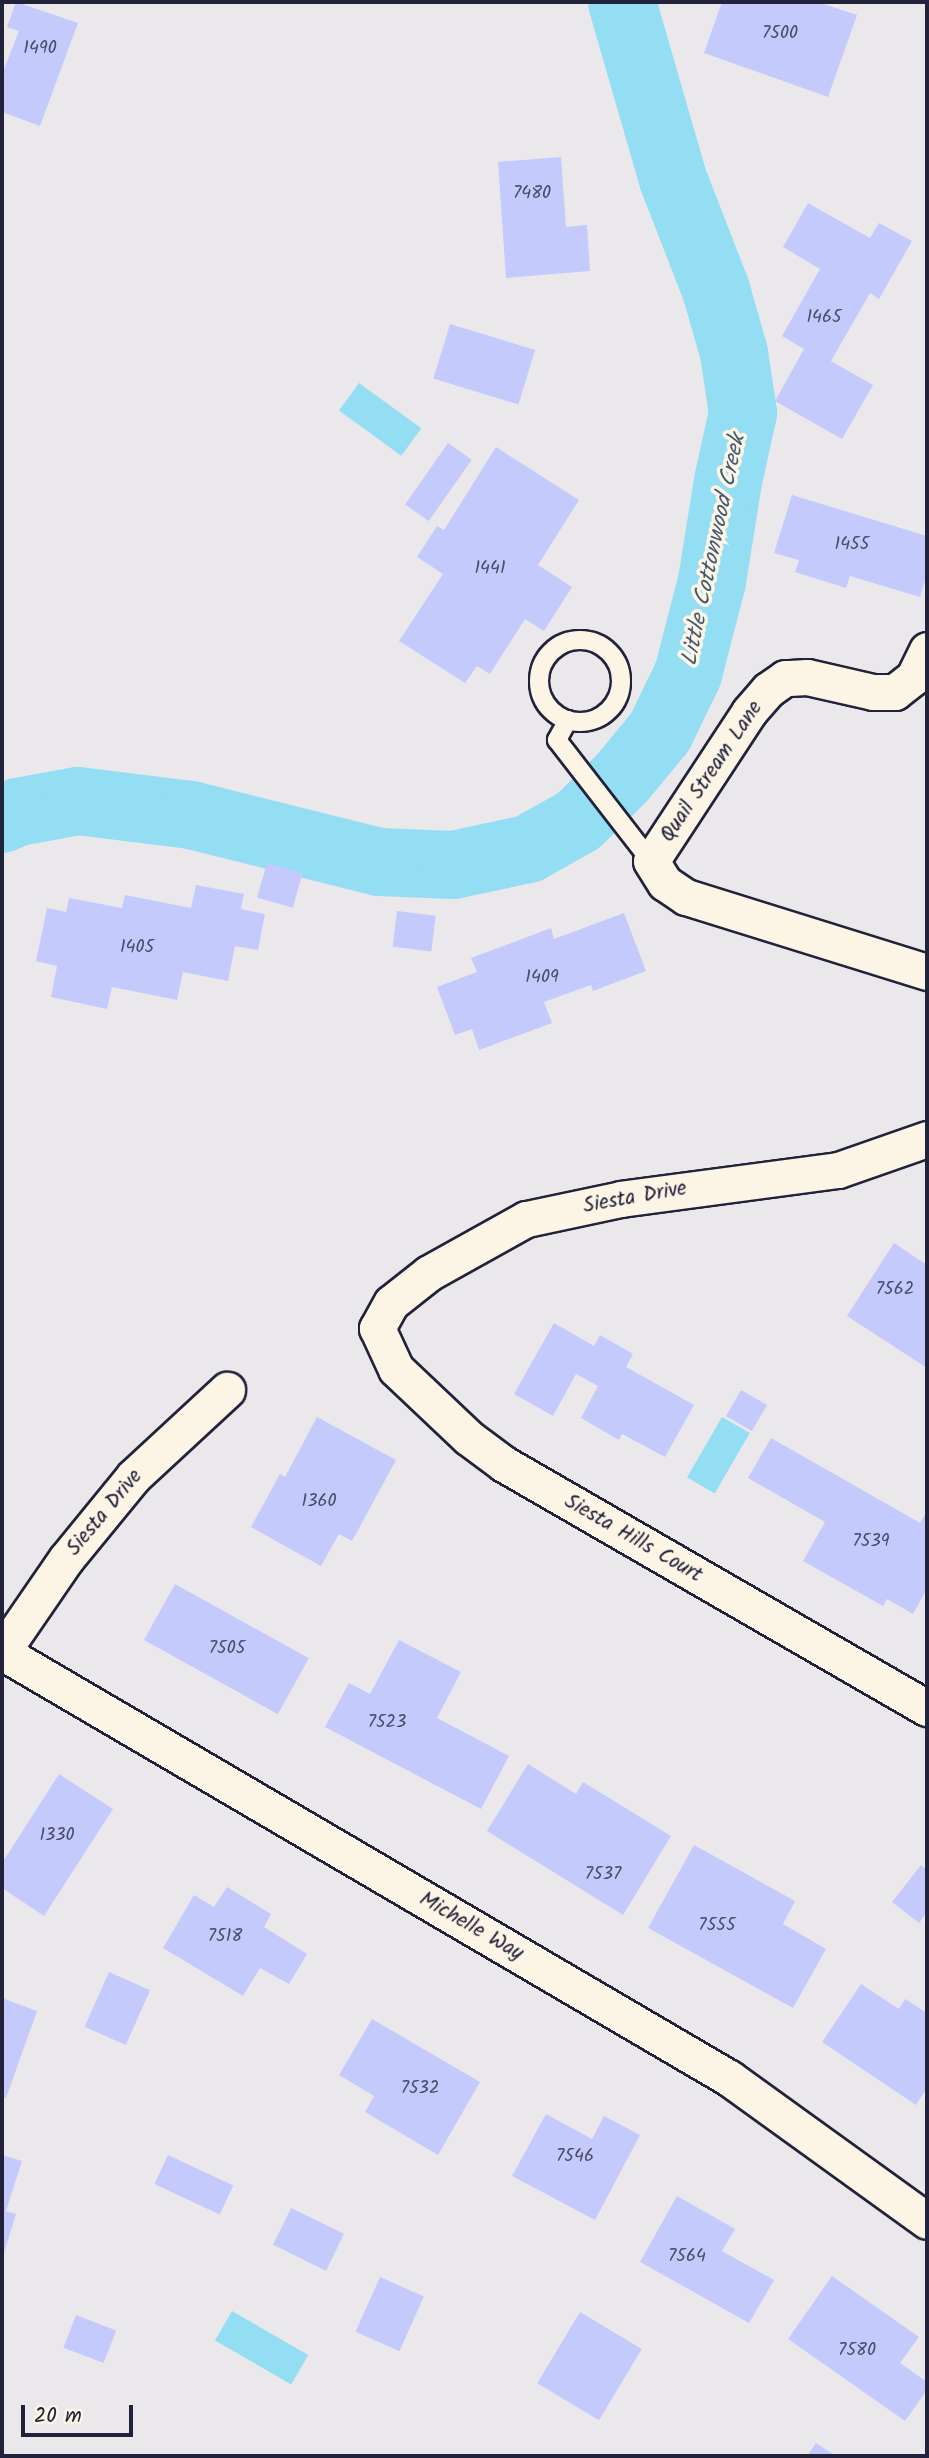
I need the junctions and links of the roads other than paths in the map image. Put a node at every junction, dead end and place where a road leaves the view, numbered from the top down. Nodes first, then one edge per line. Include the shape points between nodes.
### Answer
1 (927, 650) edge
2 (568, 720) junction
3 (652, 862) junction
4 (927, 972) edge
5 (927, 1140) edge
6 (377, 1328) joint
7 (227, 1390) dead end
8 (2, 1652) edge
9 (927, 1708) edge
10 (927, 2221) edge

1 - 3 street, Quail Stream Lane via 914,677 895,692 873,692 807,677 785,678 768,690
2 - 2 lane via 599,717 619,693 616,661 592,641 561,644 548,654 540,669 543,700
2 - 3 lane via 557,740
3 - 4 street, Quail Stream Lane via 665,883 686,897
5 - 6 street, Siesta Drive via 838,1170 621,1199 526,1219 429,1273 391,1303
6 - 9 street, Siesta Hills Court via 396,1369 469,1438 504,1464
7 - 8 street, Siesta Drive via 134,1476 66,1559
8 - 10 street, Michelle Way via 729,2078

